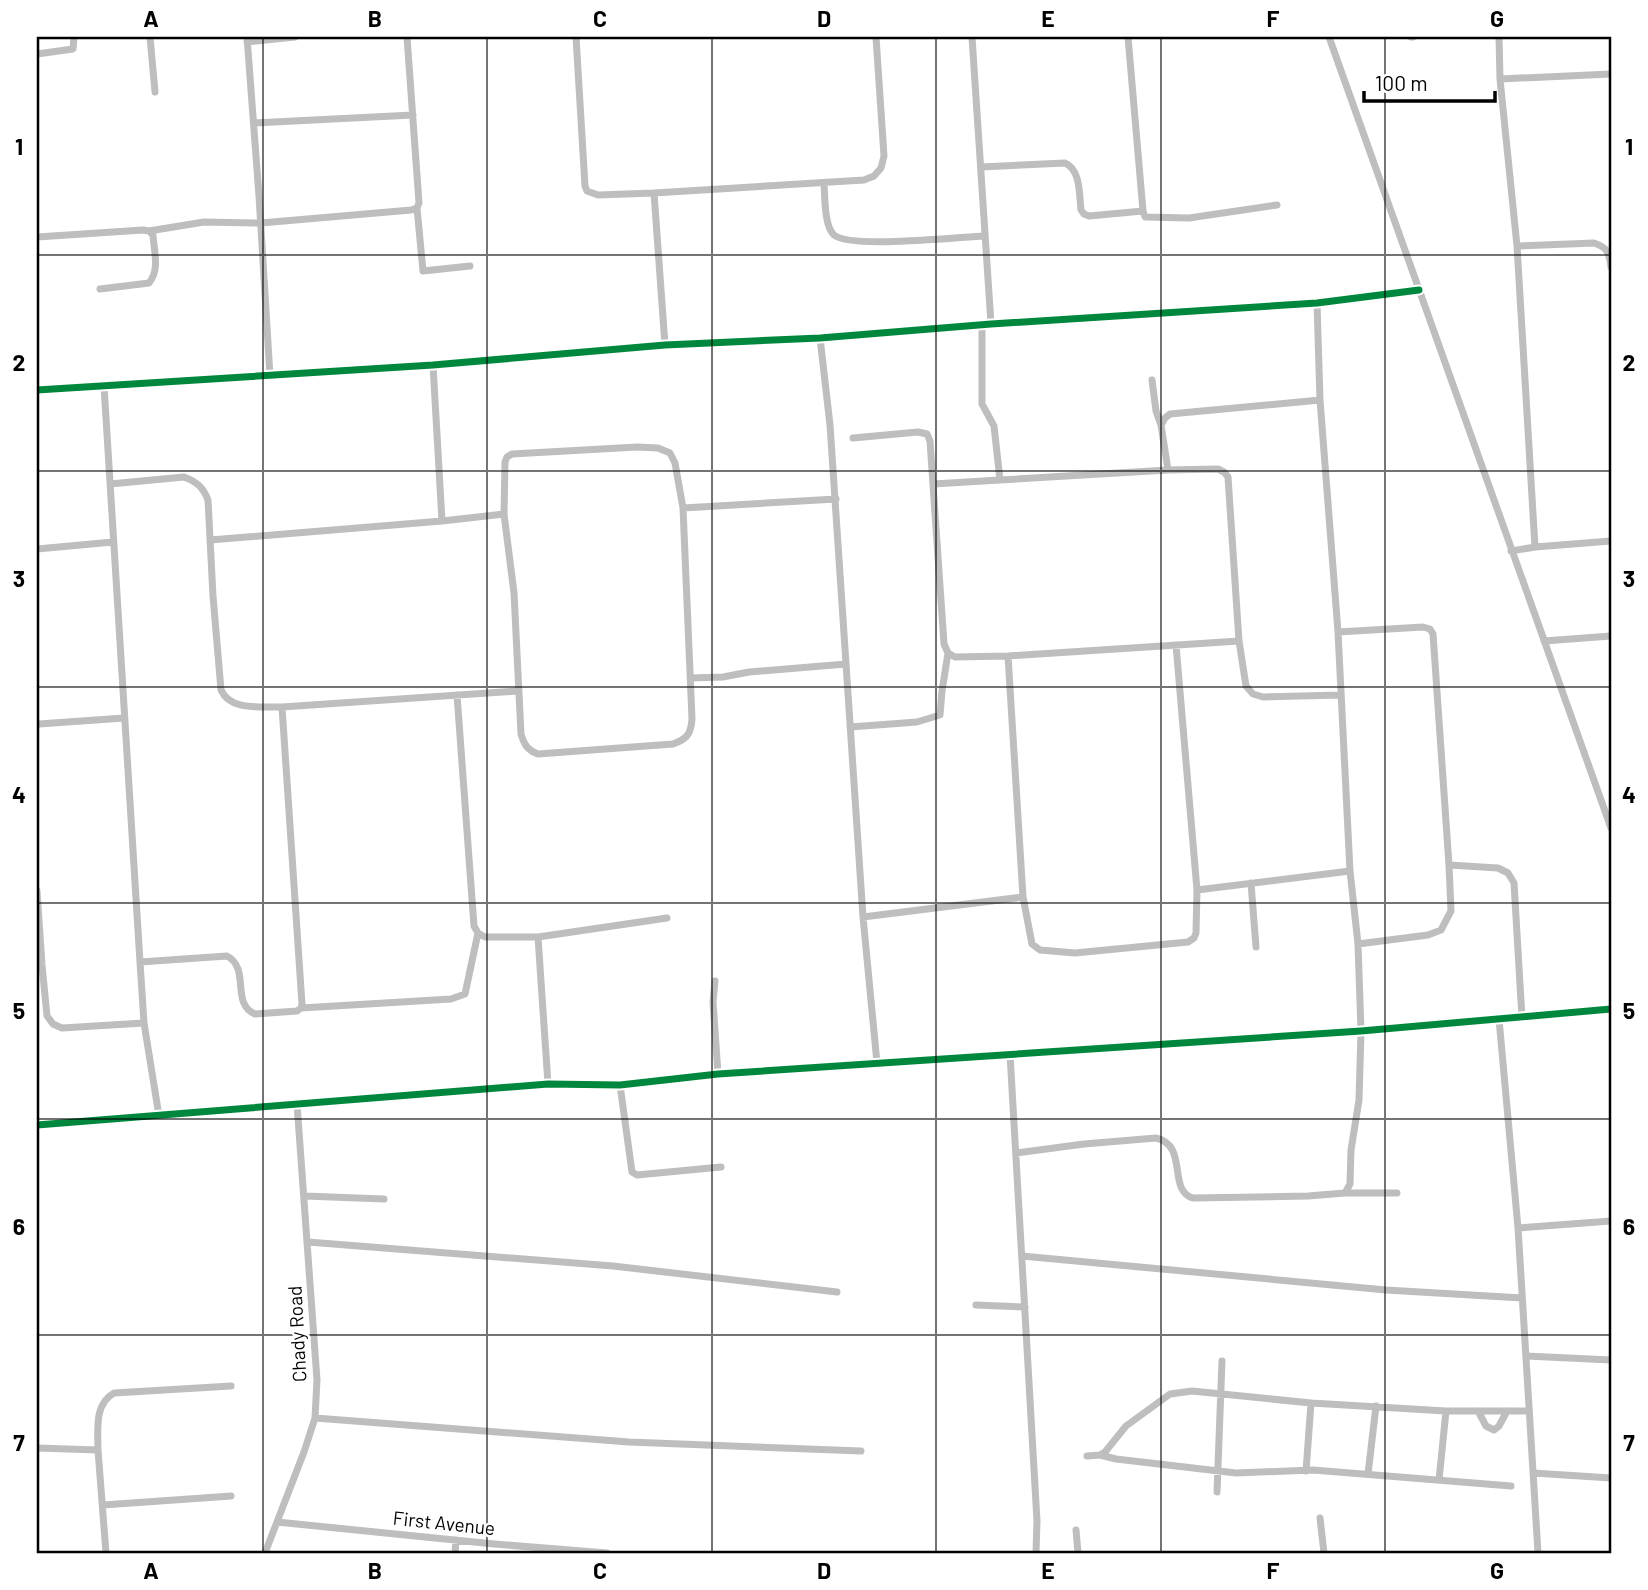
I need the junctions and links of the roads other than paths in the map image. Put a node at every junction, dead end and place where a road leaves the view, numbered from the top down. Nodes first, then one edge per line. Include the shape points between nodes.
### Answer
1 (74, 37) edge
2 (150, 37) edge
3 (295, 37) edge
4 (407, 37) edge
5 (576, 37) edge
6 (876, 37) edge
7 (972, 37) edge
8 (1128, 37) edge
9 (1329, 37) edge
10 (1499, 37) edge
11 (247, 39) edge
12 (37, 54) edge
13 (1611, 74) edge
14 (1500, 79) junction
15 (155, 92) dead end
16 (413, 115) junction
17 (254, 123) junction
18 (981, 167) junction
19 (824, 183) junction
20 (654, 193) junction
21 (1277, 205) dead end
22 (417, 208) junction
23 (1143, 211) junction
24 (261, 223) junction
25 (149, 231) junction
26 (984, 236) junction
27 (37, 237) edge
28 (1517, 246) junction
29 (470, 266) dead end
30 (1611, 267) edge
31 (100, 289) dead end
32 (1419, 290) junction
33 (1317, 303) junction
34 (991, 324) junction
35 (982, 325) junction
36 (820, 338) junction
37 (665, 345) junction
38 (433, 365) junction
39 (271, 376) junction
40 (1152, 380) dead end
41 (104, 386) junction
42 (37, 390) edge
43 (1320, 400) junction
44 (1161, 425) junction
45 (853, 438) dead end
46 (1168, 470) junction
47 (1000, 480) junction
48 (110, 484) junction
49 (933, 484) junction
50 (836, 499) junction
51 (682, 508) junction
52 (504, 514) junction
53 (442, 521) junction
54 (210, 540) junction
55 (1611, 541) edge
56 (113, 542) junction
57 (1535, 547) junction
58 (37, 549) edge
59 (1511, 551) junction
60 (1338, 632) junction
61 (1611, 636) edge
62 (1239, 641) junction
63 (1544, 641) junction
64 (1176, 645) junction
65 (948, 653) junction
66 (1007, 656) junction
67 (846, 664) junction
68 (690, 678) junction
69 (518, 691) junction
70 (457, 695) junction
71 (1341, 695) junction
72 (282, 707) junction
73 (124, 718) junction
74 (37, 725) edge
75 (850, 727) junction
76 (1611, 828) edge
77 (1449, 865) junction
78 (1350, 871) junction
79 (1251, 883) junction
80 (1197, 890) junction
81 (37, 891) edge
82 (1023, 897) junction
83 (863, 917) junction
84 (667, 918) dead end
85 (478, 933) junction
86 (538, 937) junction
87 (1358, 944) junction
88 (1256, 947) dead end
89 (140, 962) junction
90 (39, 966) edge
91 (715, 981) dead end
92 (301, 1008) junction
93 (1611, 1009) edge
94 (1522, 1018) junction
95 (1499, 1019) junction
96 (144, 1023) junction
97 (1361, 1031) junction
98 (1010, 1054) junction
99 (877, 1063) junction
100 (718, 1074) junction
101 (548, 1084) junction
102 (620, 1084) junction
103 (297, 1104) junction
104 (159, 1116) junction
105 (37, 1125) edge
106 (1016, 1153) junction
107 (721, 1167) dead end
108 (1345, 1193) junction
109 (1397, 1193) dead end
110 (304, 1196) junction
111 (384, 1199) dead end
112 (1611, 1221) edge
113 (1518, 1228) junction
114 (308, 1242) junction
115 (1022, 1256) junction
116 (837, 1292) dead end
117 (1522, 1298) junction
118 (976, 1305) dead end
119 (1025, 1307) junction
120 (1526, 1356) junction
121 (1611, 1360) edge
122 (1222, 1361) dead end
123 (231, 1385) dead end
124 (1220, 1395) junction
125 (1311, 1403) junction
126 (1376, 1406) junction
127 (1446, 1411) junction
128 (1478, 1411) junction
129 (1507, 1411) junction
130 (1529, 1411) junction
131 (315, 1418) junction
132 (37, 1448) edge
133 (98, 1450) junction
134 (861, 1451) dead end
135 (1087, 1455) dead end
136 (1100, 1455) junction
137 (1217, 1470) junction
138 (1306, 1471) junction
139 (1533, 1472) junction
140 (1368, 1474) junction
141 (1611, 1478) edge
142 (1439, 1480) junction
143 (1511, 1486) dead end
144 (1217, 1492) dead end
145 (231, 1496) dead end
146 (103, 1506) junction
147 (1320, 1518) dead end
148 (277, 1522) junction
149 (1076, 1530) dead end
150 (456, 1540) junction
151 (106, 1553) edge
152 (265, 1553) edge
153 (455, 1553) edge
154 (607, 1553) edge
155 (1035, 1553) edge
156 (1078, 1553) edge
157 (1324, 1553) edge
158 (1538, 1553) edge

1 - 12 street via 73,48
2 - 15 street
3 - 11 street
4 - 16 street
5 - 20 street via 587,191 598,195
6 - 19 street via 881,168 864,180
7 - 18 street
8 - 23 street
9 - 32 street
10 - 14 street
11 - 17 street
13 - 14 street
14 - 28 street
16 - 17 street
16 - 22 street
17 - 24 street
18 - 23 street via 1065,163 1075,172 1084,214
18 - 26 street
19 - 20 street
19 - 26 street via 827,224 834,235 845,240
20 - 37 street
21 - 23 street via 1189,218 1145,217
22 - 24 street
22 - 29 street via 423,271
24 - 25 street via 204,222
24 - 39 street
25 - 27 street
25 - 31 street via 156,270 149,283
26 - 34 street
28 - 30 street via 1594,243 1609,254
28 - 57 street
32 - 33 street
32 - 59 street
33 - 34 street
33 - 43 street
34 - 35 street
35 - 36 street
35 - 47 street via 982,404 994,426
36 - 37 street
36 - 50 street
37 - 38 street
38 - 39 street
38 - 53 street
39 - 41 street
40 - 44 street
41 - 42 street
41 - 48 street
43 - 44 street via 1170,414
43 - 60 street
44 - 46 street
45 - 49 street via 927,434
46 - 47 street
46 - 62 street via 1218,469 1228,477
47 - 49 street
48 - 54 street via 184,477 195,481 208,500
48 - 56 street
49 - 65 street via 940,604
50 - 51 street
50 - 67 street
51 - 52 street via 670,453 637,447 512,453 505,462
51 - 68 street
52 - 53 street
52 - 69 street via 514,593
53 - 54 street
54 - 72 street via 221,690 233,703
55 - 57 street
56 - 58 street
56 - 73 street
57 - 59 street
59 - 63 street
60 - 71 street
60 - 77 street via 1423,627 1433,634
61 - 63 street
62 - 64 street
62 - 71 street via 1246,686 1252,694
63 - 76 street
64 - 66 street
64 - 80 street
65 - 66 street via 955,657
65 - 75 street via 940,715 917,722
66 - 82 street
67 - 68 street
67 - 75 street
68 - 69 street via 691,730 685,740 673,744 538,754 524,744
69 - 70 street
70 - 72 street
70 - 85 street
71 - 78 street
72 - 92 street
73 - 74 street
73 - 89 street
75 - 83 street
77 - 87 street via 1451,911 1441,930
77 - 94 street via 1498,868 1514,883
78 - 79 street
78 - 87 street
79 - 80 street
79 - 88 street
80 - 82 street via 1196,933 1188,942 1075,953 1040,950 1032,944
81 - 90 street
82 - 83 street
83 - 99 street
84 - 86 street
85 - 86 street via 485,937
85 - 92 street via 465,994 452,999
86 - 101 street
87 - 97 street
89 - 92 street via 227,957 238,966 249,1011 297,1012
89 - 96 street
90 - 96 street via 47,1016 53,1024 62,1028
91 - 100 street
93 - 94 street
94 - 95 street
95 - 97 street
95 - 113 street
96 - 104 street
97 - 98 street
97 - 108 street via 1359,1100 1350,1184
98 - 99 street
98 - 106 street
99 - 100 street
100 - 102 street
101 - 102 street
101 - 103 street
102 - 107 street via 632,1172
103 - 104 street
103 - 110 street, Chady Road
104 - 105 street
106 - 108 street via 1156,1138 1173,1148 1186,1196
106 - 115 street
108 - 109 street
110 - 111 street
110 - 114 street, Chady Road
112 - 113 street
113 - 117 street
114 - 116 street via 613,1266
114 - 131 street, Chady Road via 317,1380
115 - 117 street
115 - 119 street
117 - 120 street
118 - 119 street
119 - 155 street
120 - 121 street
120 - 130 street
122 - 124 street
123 - 133 street via 114,1393 99,1413
124 - 125 street
124 - 136 street via 1170,1394 1126,1426
124 - 137 street
125 - 126 street
125 - 138 street
126 - 127 street
126 - 140 street
127 - 128 street
127 - 142 street
128 - 129 street
128 - 129 street via 1486,1426 1494,1430
129 - 130 street
130 - 139 street
131 - 134 street via 629,1442
131 - 148 street, Chady Road
132 - 133 street
133 - 146 street
135 - 136 street
136 - 137 street
137 - 138 street
137 - 144 street
138 - 140 street
139 - 141 street
139 - 158 street
140 - 142 street
142 - 143 street
145 - 146 street
146 - 151 street
147 - 157 street
148 - 150 street, First Avenue
148 - 152 street, Chady Road
149 - 156 street
150 - 153 street
150 - 154 street, First Avenue

